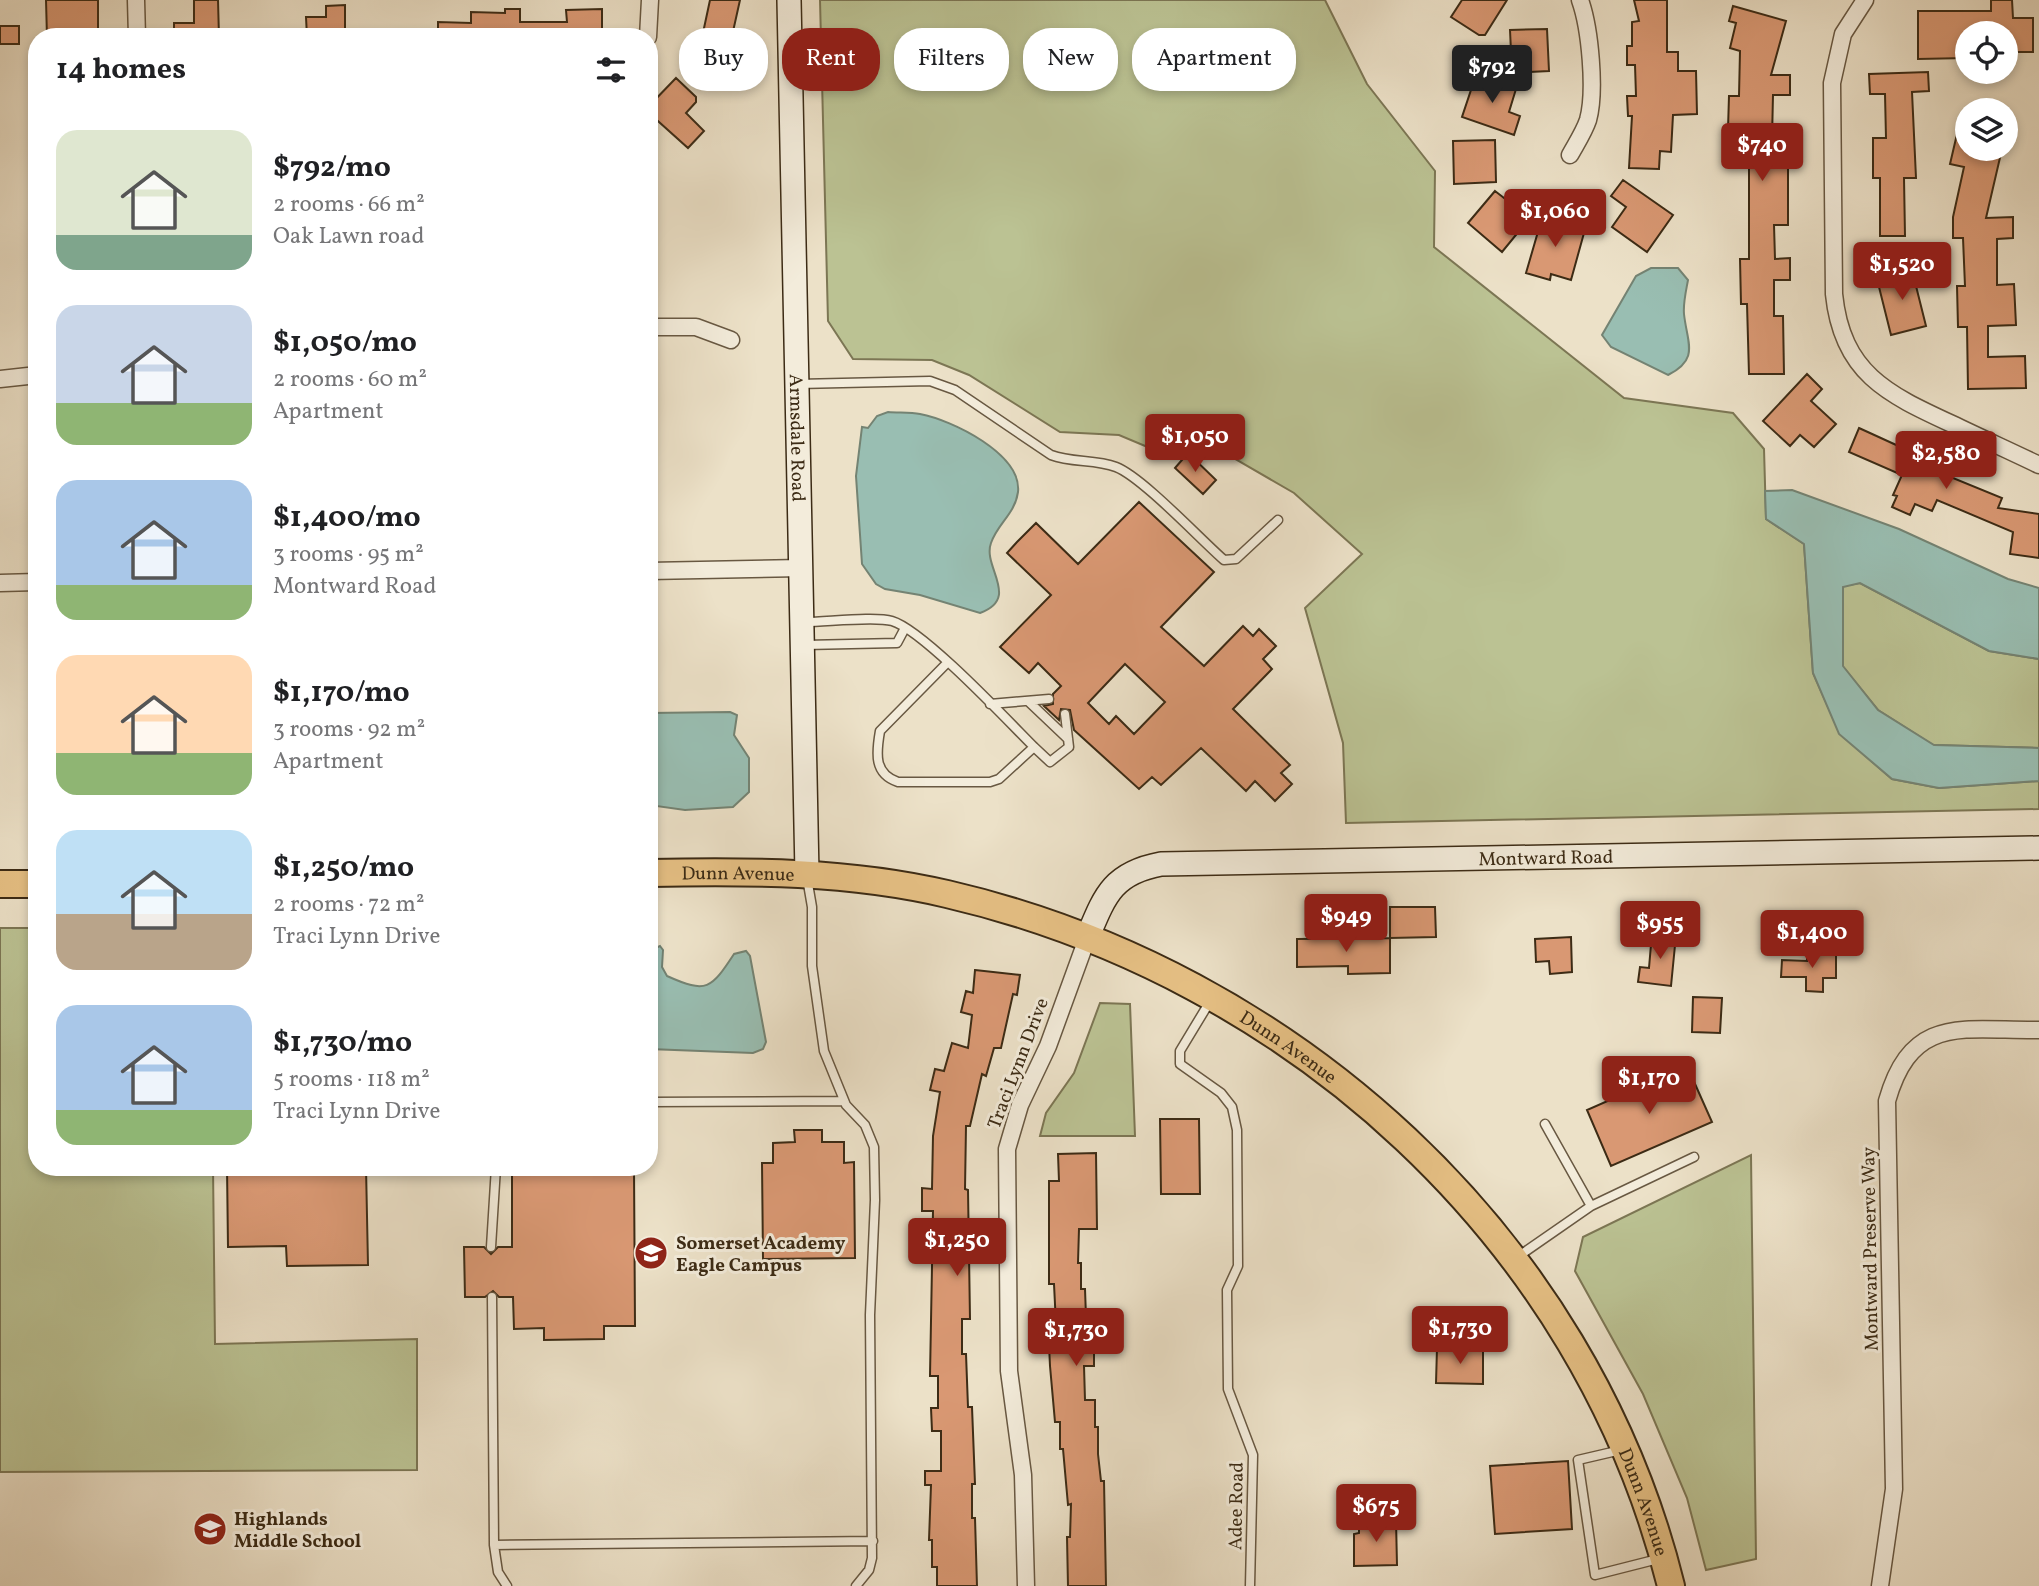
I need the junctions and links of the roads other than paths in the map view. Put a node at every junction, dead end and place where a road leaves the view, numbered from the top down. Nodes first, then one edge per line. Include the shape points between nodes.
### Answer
1 (136, 0) edge
2 (650, 0) edge
3 (789, 0) edge
4 (1580, 0) edge
5 (1865, 0) edge
6 (137, 28) edge
7 (648, 28) edge
8 (1570, 155) dead end
9 (658, 327) edge
10 (731, 341) dead end
11 (28, 376) edge
12 (0, 379) edge
13 (798, 384) junction
14 (2039, 465) edge
15 (1278, 520) dead end
16 (802, 568) junction
17 (658, 571) edge
18 (28, 582) edge
19 (0, 583) edge
20 (905, 628) junction
21 (804, 634) junction
22 (947, 663) junction
23 (1049, 699) dead end
24 (1028, 701) junction
25 (990, 704) junction
26 (1065, 714) dead end
27 (1068, 739) junction
28 (1034, 747) junction
29 (2039, 848) edge
30 (658, 873) edge
31 (807, 874) junction
32 (0, 884) edge
33 (28, 884) edge
34 (1088, 936) junction
35 (1214, 996) junction
36 (2039, 1030) edge
37 (844, 1101) junction
38 (658, 1102) edge
39 (1545, 1124) dead end
40 (1694, 1157) dead end
41 (495, 1176) edge
42 (1591, 1206) junction
43 (491, 1247) dead end
44 (1514, 1260) junction
45 (492, 1297) dead end
46 (1624, 1450) junction
47 (873, 1541) junction
48 (494, 1545) junction
49 (1664, 1558) junction
50 (508, 1586) edge
51 (856, 1586) edge
52 (1026, 1586) edge
53 (1250, 1586) edge
54 (1671, 1586) edge
55 (1880, 1586) edge

1 - 6 street
2 - 7 street
3 - 13 street, Armsdale Road
4 - 8 street via 1587,20 1590,103 1588,121
5 - 14 street via 1843,34 1832,83 1835,303 1845,339 1864,369 1895,397
9 - 10 street via 696,327
11 - 12 street
13 - 15 lane via 917,380 943,385 1051,455 1104,464 1130,475 1224,561 1236,559
13 - 16 street, Armsdale Road
16 - 17 street
16 - 21 street, Armsdale Road
18 - 19 street
20 - 21 lane via 892,621
20 - 21 lane via 897,643
20 - 22 lane
21 - 31 street, Armsdale Road
22 - 25 lane
22 - 28 lane via 880,731 878,767 886,778 898,782 990,782
23 - 24 lane
24 - 25 lane
24 - 27 lane
25 - 28 lane
26 - 27 lane
27 - 28 lane via 1069,747 1050,762
29 - 34 street, Montward Road via 1161,864 1137,870 1116,883 1103,898
30 - 31 main road, Dunn Avenue
31 - 34 main road, Dunn Avenue via 946,893
31 - 37 lane via 812,966 824,1051
32 - 33 main road
34 - 35 main road, Dunn Avenue
34 - 52 street, Traci Lynn Drive via 1007,1149 1009,1371 1023,1475
35 - 44 main road, Dunn Avenue via 1269,1029 1420,1149
35 - 53 lane, Adee Road via 1195,1022 1181,1051 1181,1064 1221,1093 1232,1107 1237,1130 1238,1266 1227,1290 1228,1389 1253,1455
36 - 55 street, Montward Preserve Way via 1947,1031 1917,1043 1895,1071 1887,1101 1894,1489
37 - 38 lane
37 - 47 lane via 865,1125 874,1147 870,1315
39 - 42 lane
40 - 42 lane
41 - 43 lane
42 - 44 lane
44 - 46 main road, Dunn Avenue via 1603,1401
45 - 48 lane
46 - 49 main road, Dunn Avenue
46 - 49 lane via 1578,1460 1595,1575
47 - 48 lane
47 - 51 lane via 869,1570
48 - 50 lane via 498,1572
49 - 54 main road, Dunn Avenue

